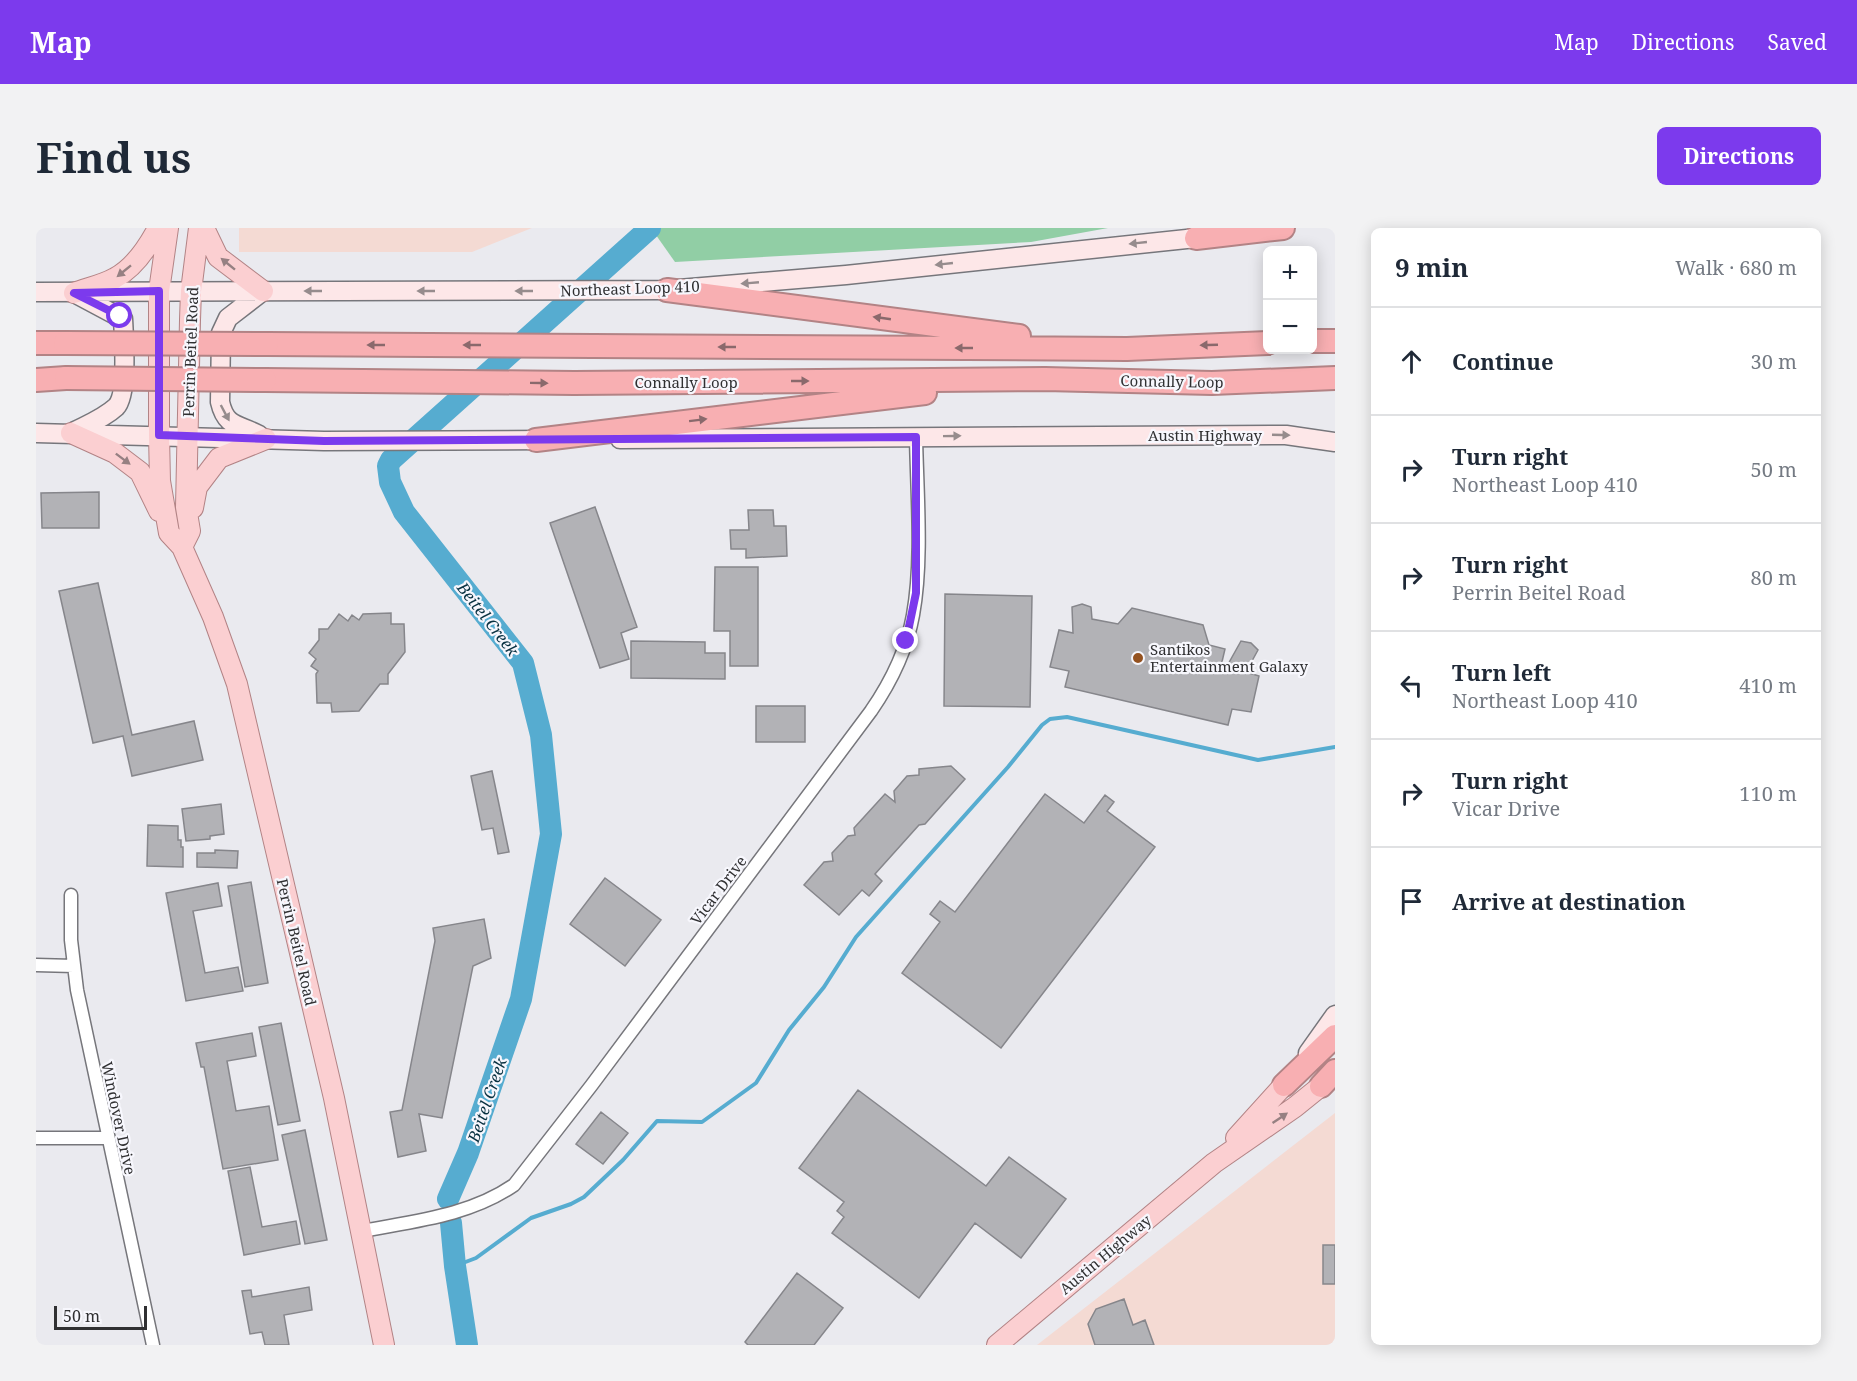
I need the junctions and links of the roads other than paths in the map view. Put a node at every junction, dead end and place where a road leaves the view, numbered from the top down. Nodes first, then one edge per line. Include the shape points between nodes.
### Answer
1 (158, 228) edge
2 (168, 228) edge
3 (199, 228) edge
4 (204, 228) edge
5 (1220, 228) edge
6 (1283, 228) edge
7 (1196, 238) junction
8 (667, 290) junction
9 (159, 291) junction
10 (191, 291) junction
11 (263, 291) junction
12 (36, 292) edge
13 (74, 293) junction
14 (1335, 340) edge
15 (1317, 341) edge
16 (36, 343) edge
17 (1263, 343) edge
18 (1127, 348) junction
19 (1335, 378) edge
20 (36, 379) edge
21 (1045, 379) junction
22 (1212, 383) junction
23 (1335, 389) edge
24 (36, 433) edge
25 (71, 433) junction
26 (159, 435) junction
27 (187, 436) junction
28 (916, 437) junction
29 (266, 439) junction
30 (536, 440) junction
31 (1335, 442) edge
32 (180, 537) junction
33 (71, 895) dead end
34 (36, 965) edge
35 (74, 966) junction
36 (1335, 1015) edge
37 (1335, 1036) edge
38 (1330, 1077) edge
39 (1284, 1085) junction
40 (36, 1138) edge
41 (108, 1138) junction
42 (1214, 1163) junction
43 (362, 1230) junction
44 (153, 1345) edge
45 (384, 1345) edge
46 (997, 1345) edge

1 -> 13 main road via 137,259 114,279
2 - 9 main road, Perrin Beitel Road
3 - 10 main road, Perrin Beitel Road
11 -> 4 main road via 218,257
5 - 7 main road, Northeast Loop 410
6 - 7 highway
7 -> 8 main road, Northeast Loop 410
8 -> 11 main road, Northeast Loop 410
18 -> 8 highway
9 - 10 main road, Northeast Loop 410
9 - 13 main road, Northeast Loop 410
9 - 26 main road, Perrin Beitel Road
10 - 11 main road, Northeast Loop 410
10 - 27 main road, Perrin Beitel Road
11 -> 29 main road via 228,318 221,333 220,402 229,422
12 - 13 main road, Northeast Loop 410
13 - 25 main road via 123,319 123,390 118,405
14 - 15 highway
18 -> 16 highway, bridge
17 -> 18 highway
19 - 22 highway, Connally Loop
20 -> 21 highway, Connally Loop, bridge via 574,383
21 - 22 highway, Connally Loop
30 -> 21 highway
22 - 23 highway
24 - 25 main road
25 - 26 main road
25 -> 32 main road via 115,453 140,472
26 - 27 main road
26 - 32 main road, Perrin Beitel Road via 160,481
27 - 29 main road
27 - 32 main road, Perrin Beitel Road via 186,507
28 - 30 main road
28 -> 31 main road, Austin Highway via 1286,435
28 - 43 street, Vicar Drive via 918,563 914,609 896,668 871,711 514,1185 498,1197 466,1210
29 - 30 main road
29 - 32 main road via 219,458 197,487
32 - 43 main road, Perrin Beitel Road via 237,684
33 - 35 street, Windover Drive
34 - 35 street
35 - 41 street, Windover Drive
36 - 39 main road, Austin Highway
37 - 39 highway
42 -> 38 main road, Austin Highway via 1295,1107
39 - 42 main road, Austin Highway
40 - 41 street
41 - 44 street, Windover Drive
42 - 46 main road, Austin Highway
43 - 45 main road, Perrin Beitel Road

